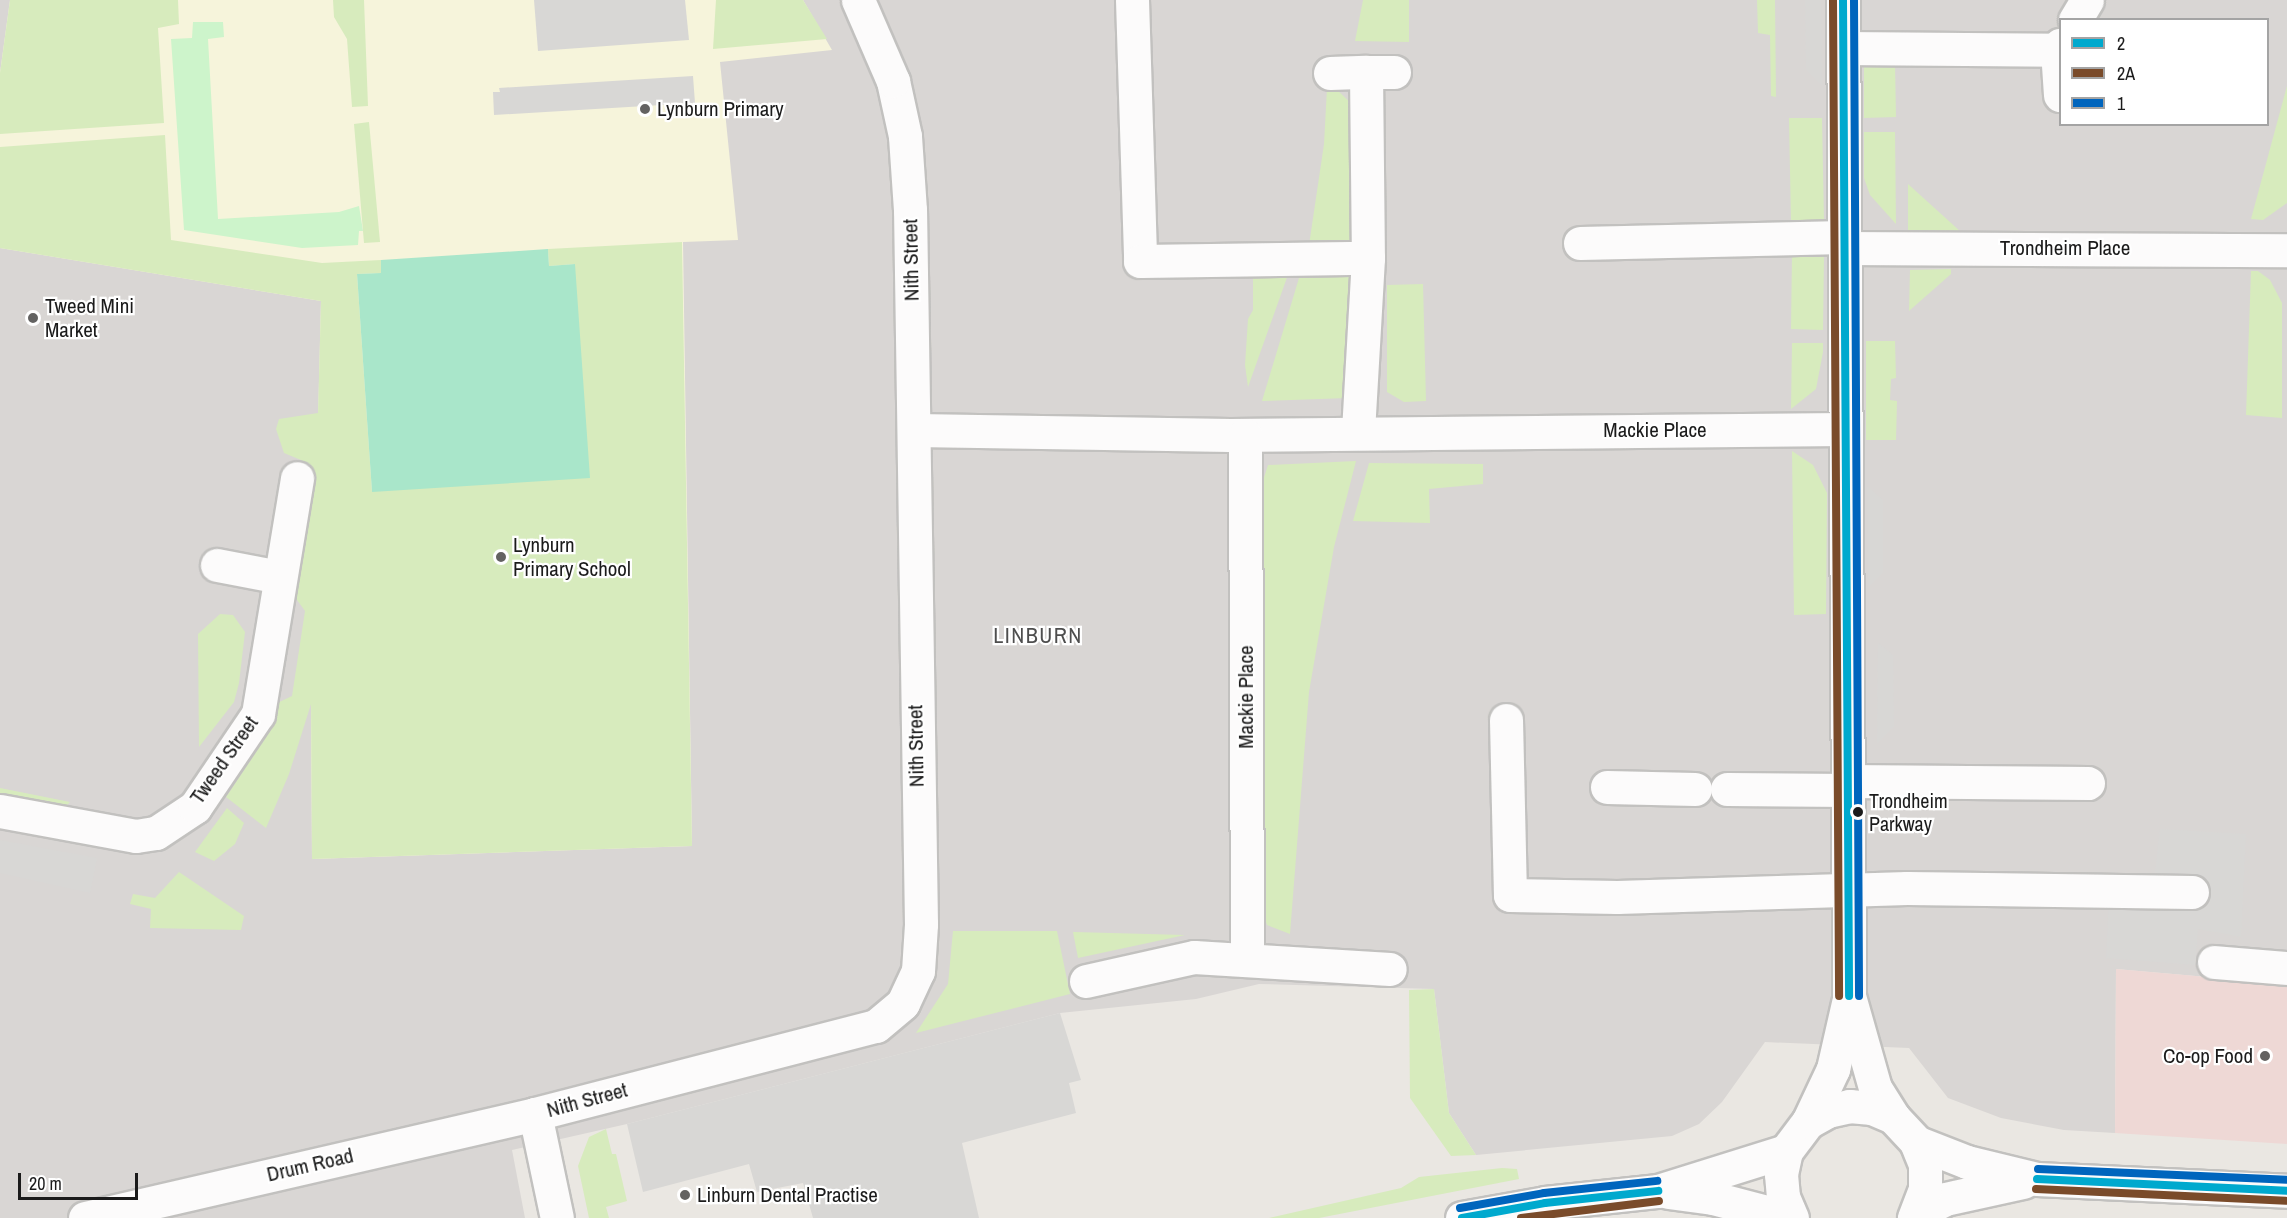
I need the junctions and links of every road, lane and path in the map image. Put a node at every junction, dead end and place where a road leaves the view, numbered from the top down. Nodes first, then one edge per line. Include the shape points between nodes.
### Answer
1 (858, 0) edge
2 (1132, 0) edge
3 (1843, 0) edge
4 (2087, 0) edge
5 (2076, 18) edge
6 (2059, 47) edge
7 (1843, 48) junction
8 (1330, 73) dead end
9 (1844, 242) junction
10 (1580, 243) dead end
11 (2287, 250) edge
12 (1368, 258) junction
13 (1844, 429) junction
14 (915, 430) junction
15 (1358, 432) junction
16 (1245, 435) junction
17 (297, 478) dead end
18 (217, 565) dead end
19 (280, 577) junction
20 (1506, 720) dead end
21 (2088, 783) dead end
22 (1847, 786) junction
23 (1607, 787) dead end
24 (1695, 789) dead end
25 (1727, 789) dead end
26 (0, 811) edge
27 (1847, 891) junction
28 (2192, 892) dead end
29 (1247, 960) junction
30 (2214, 962) dead end
31 (2287, 968) edge
32 (1390, 969) dead end
33 (1086, 981) dead end
34 (1849, 996) junction
35 (535, 1114) junction
36 (1893, 1117) junction
37 (1808, 1122) junction
38 (1916, 1142) junction
39 (1786, 1152) junction
40 (2037, 1179) junction
41 (1658, 1191) junction
42 (2287, 1191) edge
43 (1916, 1215) edge
44 (102, 1216) edge
45 (557, 1218) edge
46 (1462, 1218) edge
47 (1791, 1218) edge

1 - 14 street, Nith Street via 893,81 905,136
2 - 12 street via 1140,261
3 - 7 street
4 - 5 street
6 - 7 street
7 - 9 street
8 - 12 street via 1380,72
9 - 10 street, Trondheim Place
9 - 11 street, Trondheim Place
9 - 13 street
12 - 15 street
13 - 15 street, Mackie Place
13 - 22 street
14 - 16 street, Mackie Place
14 - 35 street, Nith Street via 915,695 921,924 918,971 903,1003 876,1026
15 - 16 street, Mackie Place
16 - 29 street, Mackie Place
17 - 19 street, Tweed Street
18 - 19 street
19 - 26 street, Tweed Street via 258,714 195,807 156,833 136,836
20 - 27 street via 1510,895 1617,897
21 - 22 street
22 - 25 street
22 - 27 street
23 - 24 street
27 - 28 street
27 - 34 street
29 - 32 street
29 - 33 street via 1194,957
30 - 31 street
34 - 36 street via 1875,1088
34 - 37 street via 1833,1069
35 - 44 street, Drum Road
35 - 45 street, Nith Street
36 - 37 street via 1872,1108 1849,1106
36 - 38 street
37 - 39 street
38 - 40 street via 1975,1165
38 - 43 street via 1925,1173 1925,1189
39 - 41 street
39 - 47 street via 1782,1186
40 - 42 street
40 - 43 street via 1945,1199
41 - 46 street via 1545,1203
41 - 47 street via 1713,1198

